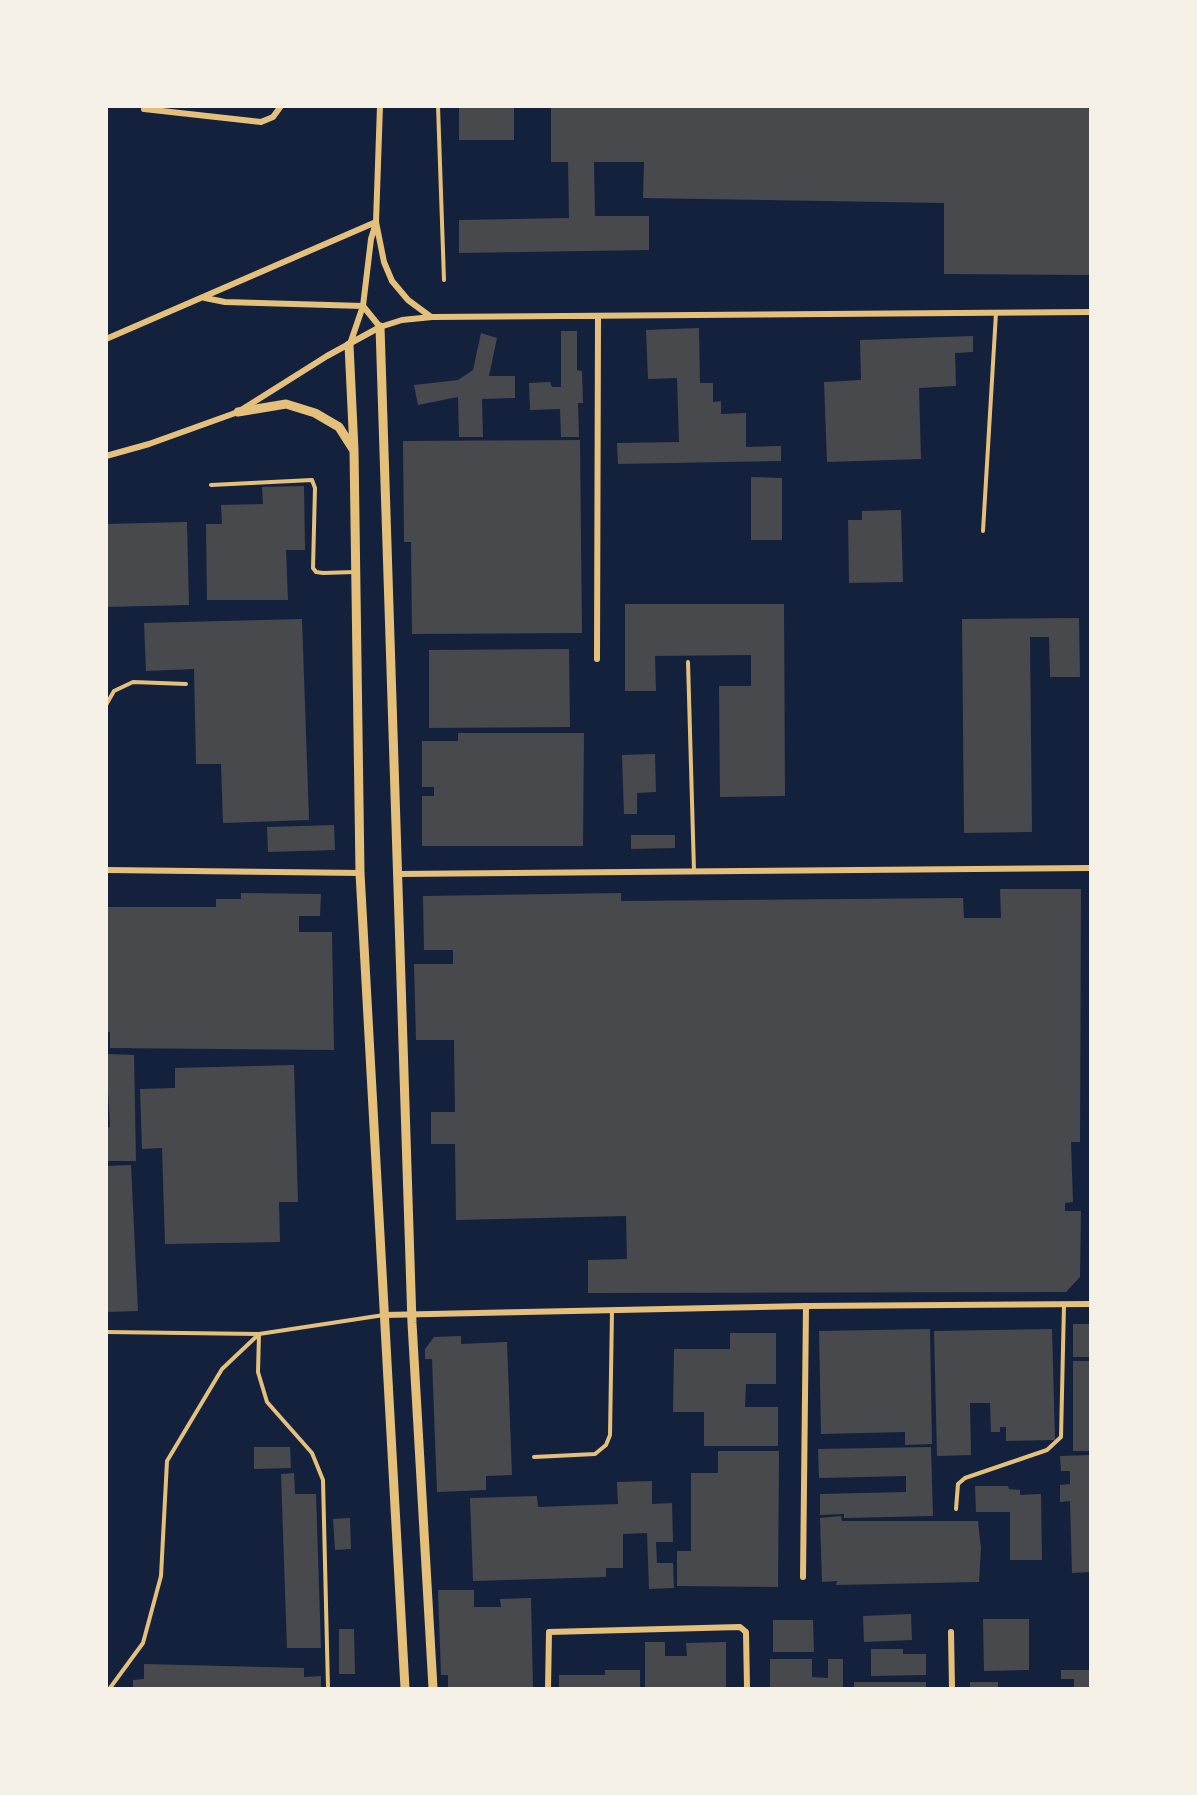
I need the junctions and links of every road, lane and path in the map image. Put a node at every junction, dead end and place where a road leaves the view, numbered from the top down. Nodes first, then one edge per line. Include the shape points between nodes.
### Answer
1 (281, 106) edge
2 (380, 106) edge
3 (438, 106) edge
4 (144, 109) dead end
5 (376, 222) junction
6 (444, 280) dead end
7 (204, 298) junction
8 (363, 306) junction
9 (1090, 312) edge
10 (996, 313) junction
11 (597, 316) junction
12 (432, 317) junction
13 (380, 327) junction
14 (106, 339) edge
15 (349, 345) junction
16 (238, 412) junction
17 (354, 450) junction
18 (106, 456) edge
19 (211, 485) dead end
20 (983, 531) dead end
21 (356, 572) junction
22 (597, 659) dead end
23 (688, 662) dead end
24 (186, 684) dead end
25 (106, 705) edge
26 (1090, 868) edge
27 (106, 870) edge
28 (694, 871) junction
29 (360, 873) junction
30 (397, 874) junction
31 (1064, 1304) junction
32 (1090, 1304) edge
33 (806, 1306) junction
34 (612, 1311) junction
35 (412, 1314) junction
36 (384, 1315) junction
37 (106, 1332) edge
38 (259, 1334) junction
39 (534, 1457) dead end
40 (956, 1509) dead end
41 (803, 1577) dead end
42 (951, 1632) dead end
43 (110, 1689) edge
44 (328, 1689) edge
45 (405, 1689) edge
46 (433, 1689) edge
47 (548, 1689) edge
48 (747, 1689) edge
49 (952, 1689) edge

1 - 4 street via 273,117 261,122
2 - 5 street
3 - 6 lane
5 - 7 street
5 - 8 street via 370,239
5 - 12 street via 392,281 408,300
7 - 8 street
7 - 14 street
8 - 13 street
8 - 15 street
9 - 10 street
10 - 11 street
10 - 20 lane
11 - 12 street
11 - 22 street
12 - 13 street
13 - 15 street
13 - 30 street
15 - 16 street
15 - 17 street
16 - 17 street via 286,404 315,413 339,427
16 - 18 street
17 - 21 street
19 - 21 lane via 312,480 313,568 323,573
21 - 29 street
23 - 28 lane
24 - 25 lane via 133,682 114,691
26 - 28 street
27 - 29 street
28 - 30 street
29 - 36 street
30 - 35 street
31 - 32 street
31 - 33 street
31 - 40 lane via 1061,1437 1047,1450 965,1478 958,1484
33 - 34 street
33 - 41 street
34 - 35 street
34 - 39 lane via 610,1435 606,1445 595,1454
35 - 36 street
35 - 46 street
36 - 38 lane
36 - 45 street
37 - 38 lane
38 - 43 lane via 222,1369 167,1461 162,1576 143,1643
38 - 44 lane via 258,1372 267,1402 312,1453 323,1480
42 - 49 street
47 - 48 street via 547,1634 553,1631 740,1627 746,1632

